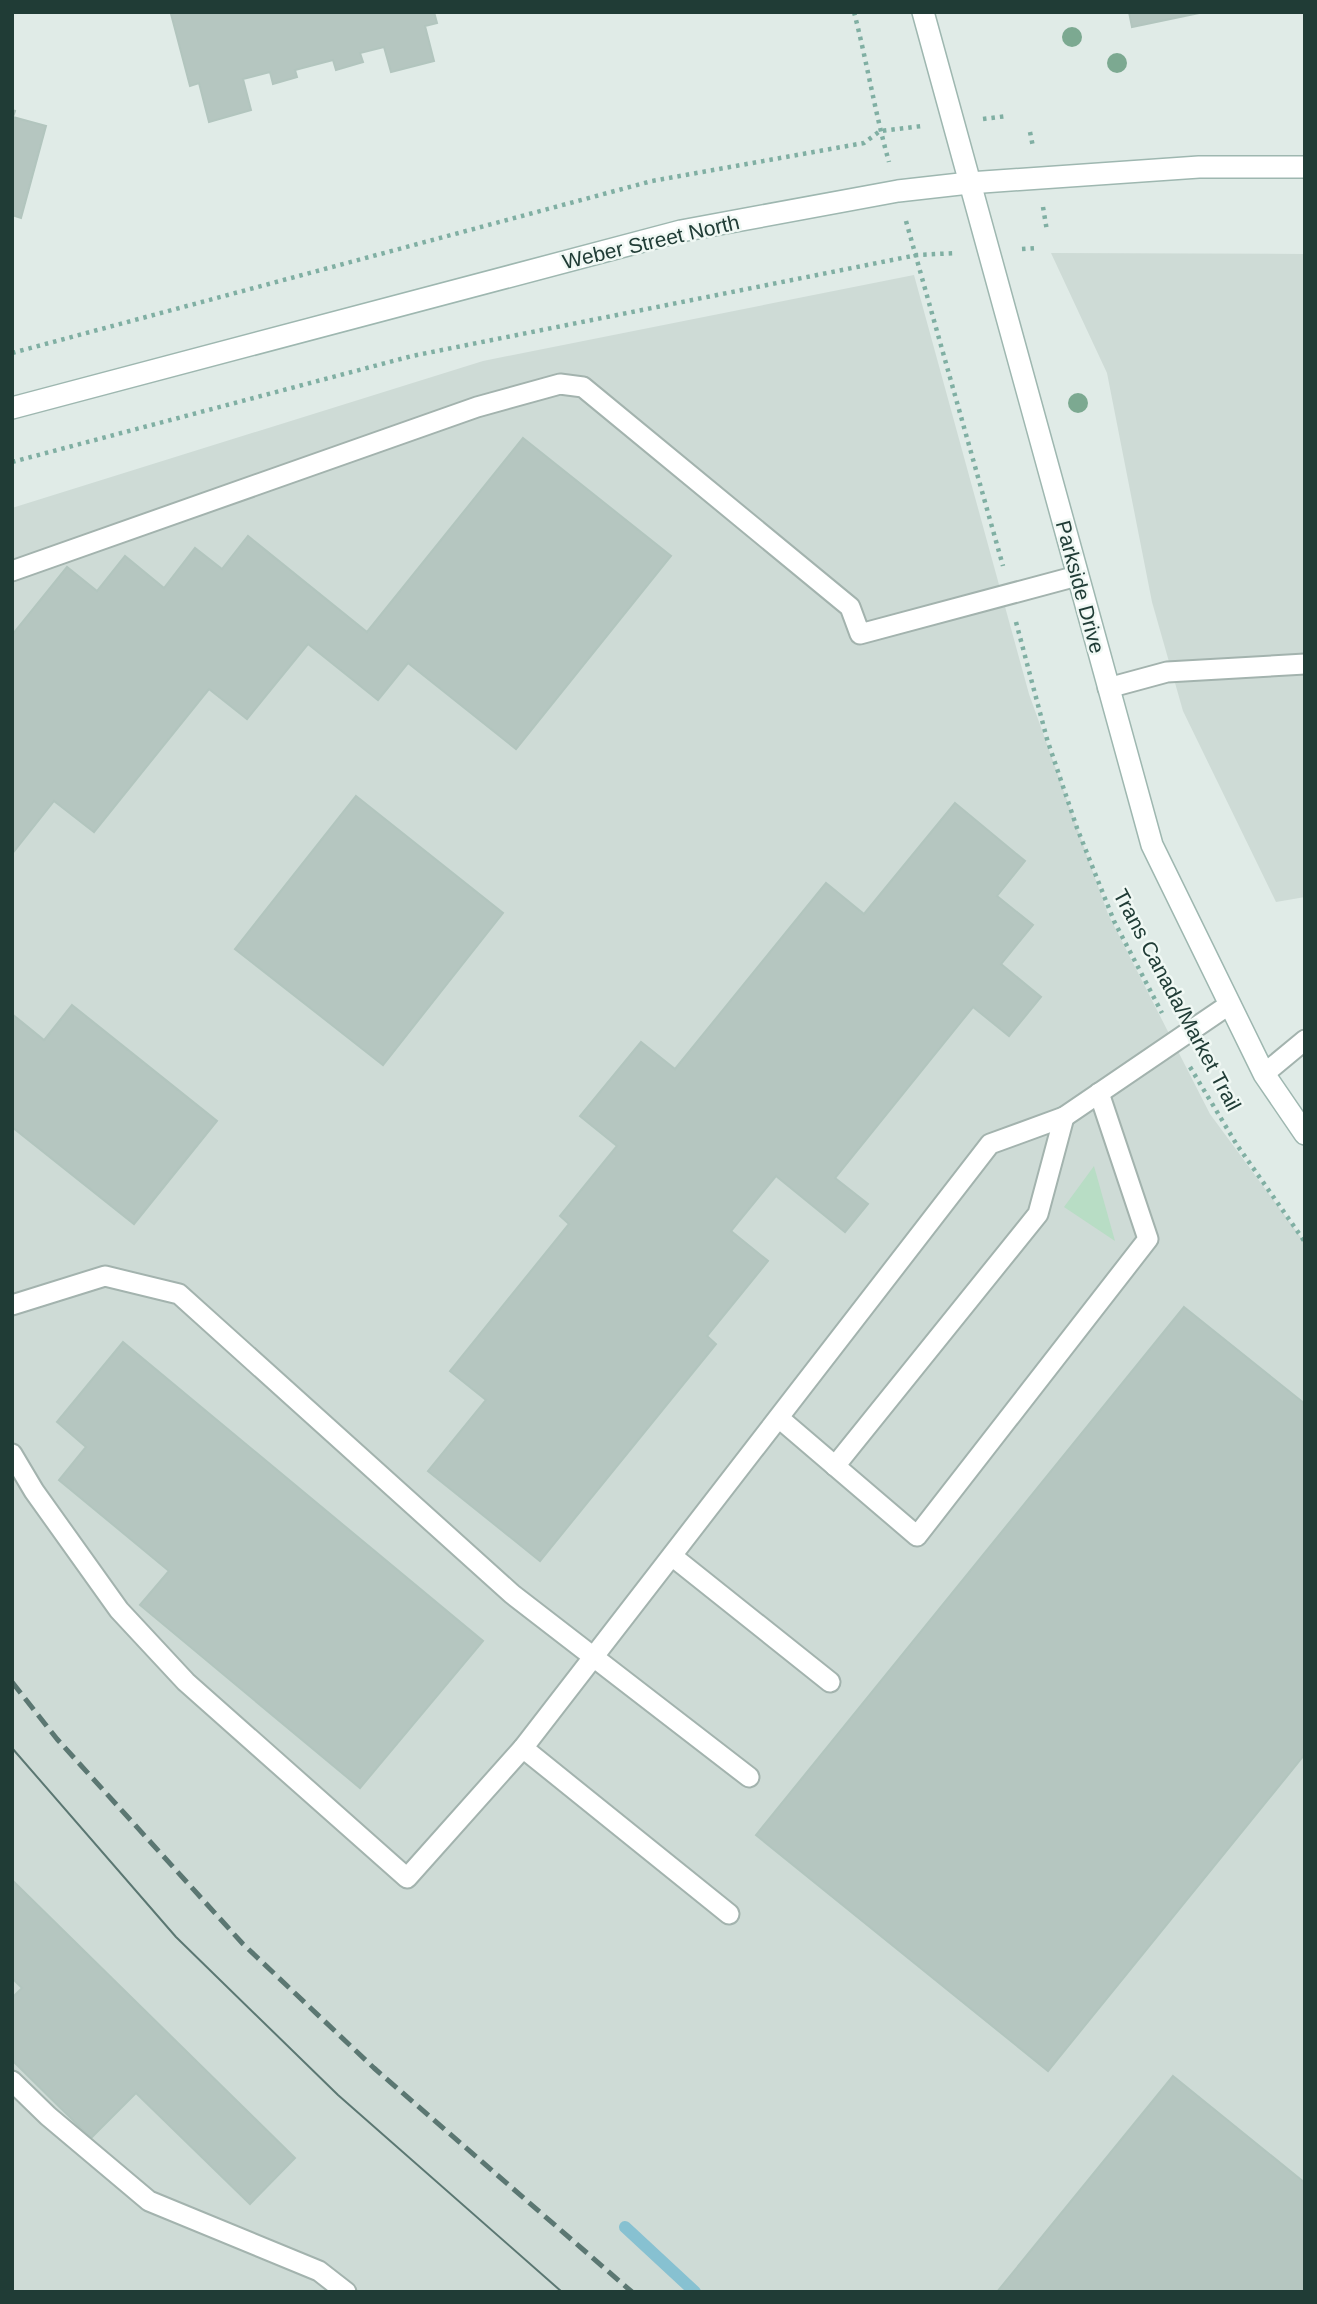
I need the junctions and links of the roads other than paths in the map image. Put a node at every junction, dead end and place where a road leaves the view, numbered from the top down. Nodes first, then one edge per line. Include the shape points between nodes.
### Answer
1 (923, 12) edge
2 (1305, 167) edge
3 (969, 183) junction
4 (12, 408) edge
5 (12, 571) edge
6 (1077, 576) junction
7 (1305, 664) edge
8 (1108, 688) junction
9 (1230, 1004) junction
10 (1305, 1040) edge
11 (1264, 1074) junction
12 (1098, 1093) junction
13 (1064, 1116) junction
14 (1305, 1134) edge
15 (12, 1305) edge
16 (779, 1418) junction
17 (12, 1454) edge
18 (835, 1466) junction
19 (672, 1556) junction
20 (594, 1657) junction
21 (830, 1682) dead end
22 (523, 1748) junction
23 (749, 1777) dead end
24 (729, 1914) dead end
25 (12, 2081) edge
26 (346, 2292) edge

1 - 3 main road, Parkside Drive
2 - 3 main road, Weber Street North via 1199,167
3 - 4 main road, Weber Street North via 898,191 681,231
3 - 6 main road, Parkside Drive
5 - 6 lane via 477,407 560,384 583,387 840,598 850,607 860,634
6 - 8 main road, Parkside Drive
7 - 8 lane via 1167,672
8 - 9 main road, Parkside Drive via 1152,845
9 - 11 main road, Parkside Drive
9 - 12 lane
10 - 11 lane
11 - 14 main road, Parkside Drive
12 - 13 lane
12 - 18 lane via 1148,1238 918,1536
13 - 16 lane via 990,1144
13 - 18 lane via 1038,1214
15 - 20 lane via 104,1276 180,1294 512,1594
16 - 18 lane
16 - 19 lane
17 - 22 lane via 119,1610 186,1682 407,1878
19 - 20 lane
19 - 21 lane
20 - 22 lane
20 - 23 lane
22 - 24 lane
25 - 26 lane via 149,2201 319,2271

